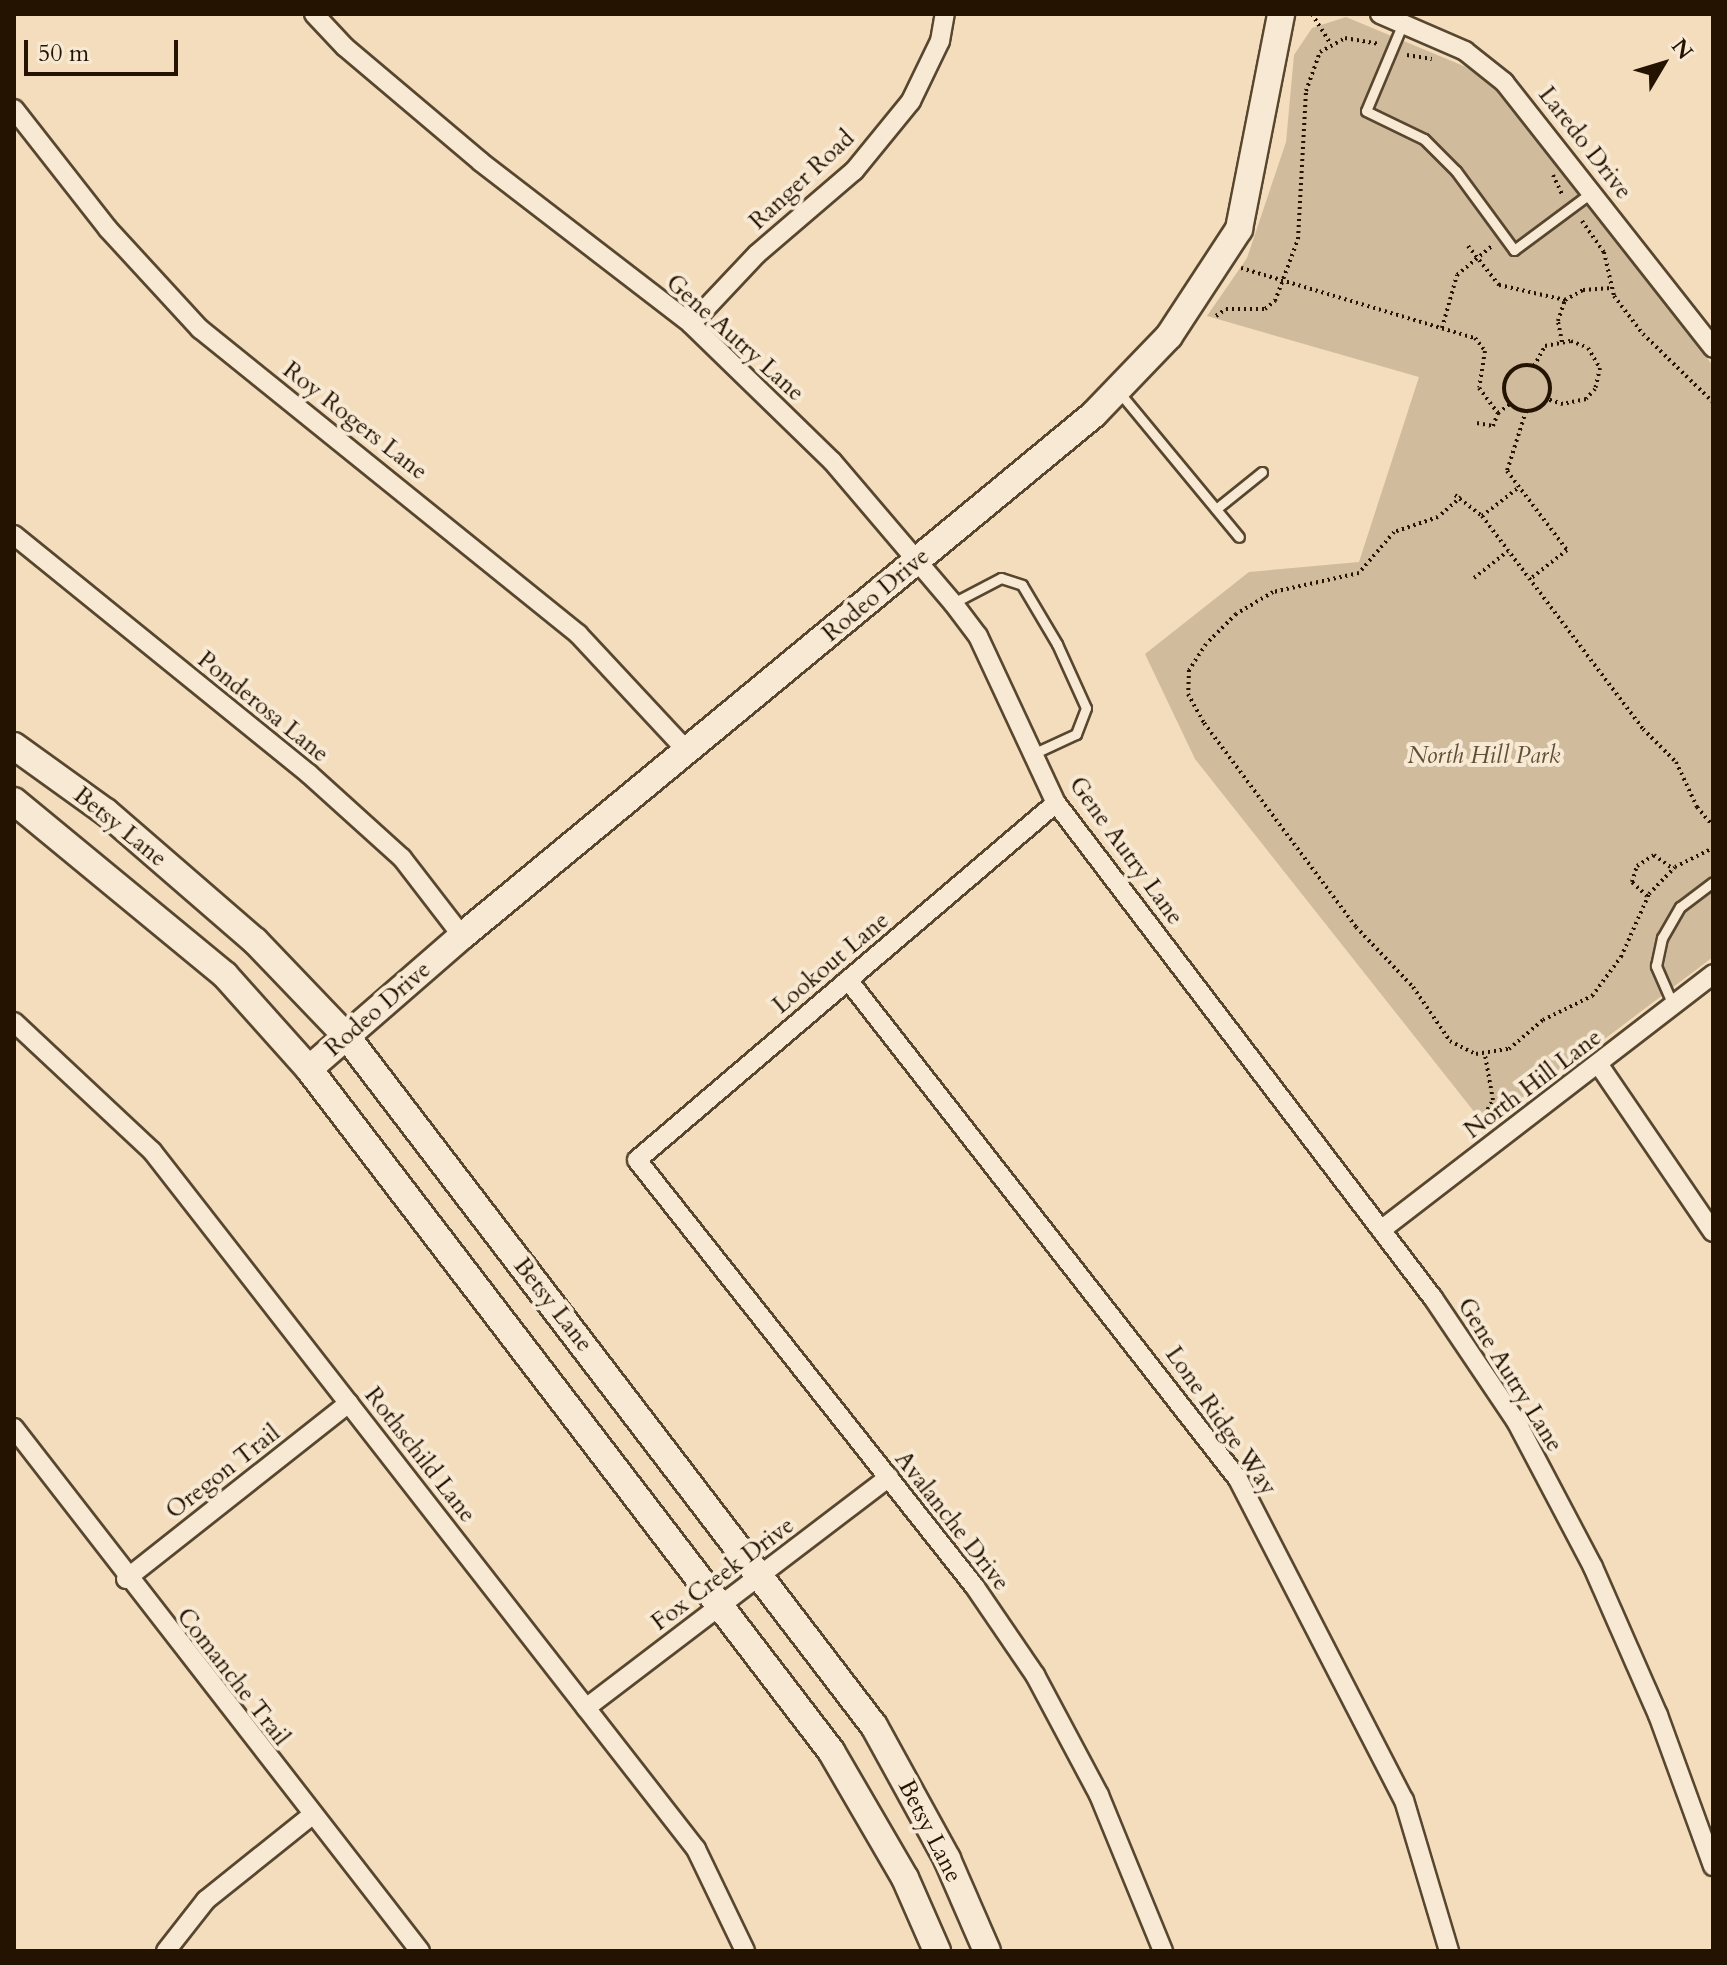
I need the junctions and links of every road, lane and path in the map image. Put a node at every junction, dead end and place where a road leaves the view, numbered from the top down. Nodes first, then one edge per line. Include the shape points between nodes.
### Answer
1 (314, 14) edge
2 (945, 14) edge
3 (1281, 14) edge
4 (1312, 14) edge
5 (1380, 14) edge
6 (1403, 23) junction
7 (1330, 43) junction
8 (1379, 44) dead end
9 (1407, 55) dead end
10 (1447, 63) dead end
11 (14, 109) edge
12 (21, 132) edge
13 (1553, 171) dead end
14 (1593, 191) junction
15 (1564, 198) dead end
16 (1582, 221) dead end
17 (1504, 237) junction
18 (1468, 246) dead end
19 (1221, 257) junction
20 (1477, 257) junction
21 (1283, 280) junction
22 (1611, 288) junction
23 (1565, 300) junction
24 (1216, 316) dead end
25 (691, 324) junction
26 (1442, 328) junction
27 (1562, 342) junction
28 (1713, 348) edge
29 (1534, 366) junction
30 (1118, 390) junction
31 (1547, 399) junction
32 (1713, 402) edge
33 (1510, 404) junction
34 (1526, 411) junction
35 (1498, 413) junction
36 (1477, 423) dead end
37 (1262, 472) dead end
38 (1519, 488) junction
39 (1216, 509) junction
40 (1482, 516) junction
41 (14, 535) edge
42 (1239, 537) dead end
43 (1508, 551) junction
44 (919, 559) junction
45 (1474, 578) dead end
46 (1530, 579) junction
47 (953, 603) junction
48 (14, 746) edge
49 (687, 751) junction
50 (1035, 753) junction
51 (14, 801) edge
52 (1056, 803) junction
53 (1713, 826) edge
54 (1713, 848) edge
55 (1673, 869) junction
56 (1713, 882) edge
57 (1647, 896) junction
58 (462, 936) junction
59 (1713, 974) edge
60 (848, 980) junction
61 (1673, 1005) junction
62 (14, 1022) edge
63 (347, 1037) junction
64 (1485, 1055) junction
65 (1599, 1065) junction
66 (309, 1069) junction
67 (1479, 1125) dead end
68 (637, 1160) joint
69 (1381, 1230) junction
70 (1713, 1232) edge
71 (349, 1403) junction
72 (14, 1428) edge
73 (889, 1477) junction
74 (761, 1575) junction
75 (126, 1579) junction
76 (723, 1604) junction
77 (586, 1708) junction
78 (311, 1816) junction
79 (1713, 1866) edge
80 (166, 1951) edge
81 (420, 1951) edge
82 (745, 1951) edge
83 (937, 1951) edge
84 (987, 1951) edge
85 (1163, 1951) edge
86 (1449, 1951) edge

1 - 25 street, Gene Autry Lane via 345,47 481,162
2 - 25 street, Ranger Road via 940,41 911,101 863,159 757,254
3 - 19 main road, Rodeo Drive via 1239,229
4 - 7 path
5 - 6 street, Laredo Drive
6 - 14 street, Laredo Drive via 1465,51 1504,82
6 - 17 lane via 1366,111 1424,139 1456,171
7 - 8 path via 1345,38
7 - 21 path via 1313,67 1306,91 1300,221
9 - 10 path
11 - 12 street, Roy Rogers Lane
12 - 49 street, Roy Rogers Lane via 200,329 578,634
13 - 15 path
14 - 17 lane via 1514,250
14 - 28 street, Laredo Drive
16 - 22 path via 1604,252
17 - 20 path
18 - 20 path
19 - 21 path
19 - 30 main road, Rodeo Drive via 1169,336
20 - 23 path via 1510,290
20 - 26 path via 1457,275
21 - 24 path via 1272,306 1226,309
21 - 26 path
22 - 23 path via 1583,290
22 - 32 path via 1643,334
23 - 27 path via 1558,321
25 - 44 street, Gene Autry Lane via 832,461
26 - 35 path via 1481,344 1479,388
27 - 29 path via 1545,346
27 - 31 path via 1588,348 1600,368 1599,380 1586,399
29 - 31 path via 1549,383
29 - 33 path via 1519,367 1507,376 1504,391
30 - 39 lane
30 - 44 main road, Rodeo Drive
31 - 34 path
33 - 34 path
33 - 35 path
34 - 38 path via 1507,471
35 - 36 path via 1493,426
37 - 39 lane
38 - 40 path
38 - 46 path via 1567,550
39 - 42 lane
40 - 43 path
40 - 64 path via 1458,496 1438,517 1394,532 1368,565 1348,579 1273,592 1255,601 1206,644 1187,682 1204,723 1327,891 1413,987 1450,1041
41 - 58 street, Ponderosa Lane via 309,774 402,858
43 - 45 path
43 - 46 path
44 - 47 street, Gene Autry Lane
44 - 49 main road, Rodeo Drive
46 - 53 path via 1643,729 1676,762 1697,807
47 - 50 street, Gene Autry Lane via 978,636
47 - 50 lane via 1001,578 1022,585 1057,644 1086,708 1076,734
48 - 63 main road, Betsy Lane via 106,812 255,941
49 - 58 main road, Rodeo Drive
50 - 52 street, Gene Autry Lane
51 - 66 main road, Betsy Lane via 225,975
52 - 60 street, Lookout Lane
52 - 69 street, Gene Autry Lane
54 - 55 path
55 - 57 path
55 - 57 path via 1654,855 1642,860 1632,882
56 - 61 lane via 1680,907 1662,938 1656,966
57 - 64 path via 1621,957 1601,987 1543,1020 1509,1049
58 - 63 main road, Rodeo Drive
59 - 61 street, North Hill Lane
60 - 68 street, Lookout Lane
60 - 86 street, Lone Ridge Way via 1238,1479 1404,1800
61 - 65 street, North Hill Lane
62 - 71 street, Rothschild Lane via 152,1151
63 - 66 main road, Rodeo Drive
63 - 74 main road, Betsy Lane
64 - 67 path via 1493,1100
65 - 69 street, North Hill Lane
65 - 70 street
66 - 76 main road, Betsy Lane
68 - 73 street, Avalanche Drive
69 - 79 street, Gene Autry Lane via 1516,1421 1593,1567 1658,1715
71 - 75 street, Oregon Trail
71 - 77 street, Rothschild Lane
72 - 75 street, Comanche Trail
73 - 74 street, Fox Creek Drive
73 - 85 street, Avalanche Drive via 1035,1675 1099,1795
74 - 76 street, Fox Creek Drive
74 - 84 main road, Betsy Lane via 874,1726 947,1859
75 - 78 street, Comanche Trail
76 - 77 street, Fox Creek Drive
76 - 83 main road, Betsy Lane via 831,1751 905,1878
77 - 82 street, Rothschild Lane via 696,1849
78 - 80 street via 206,1900
78 - 81 street, Comanche Trail

